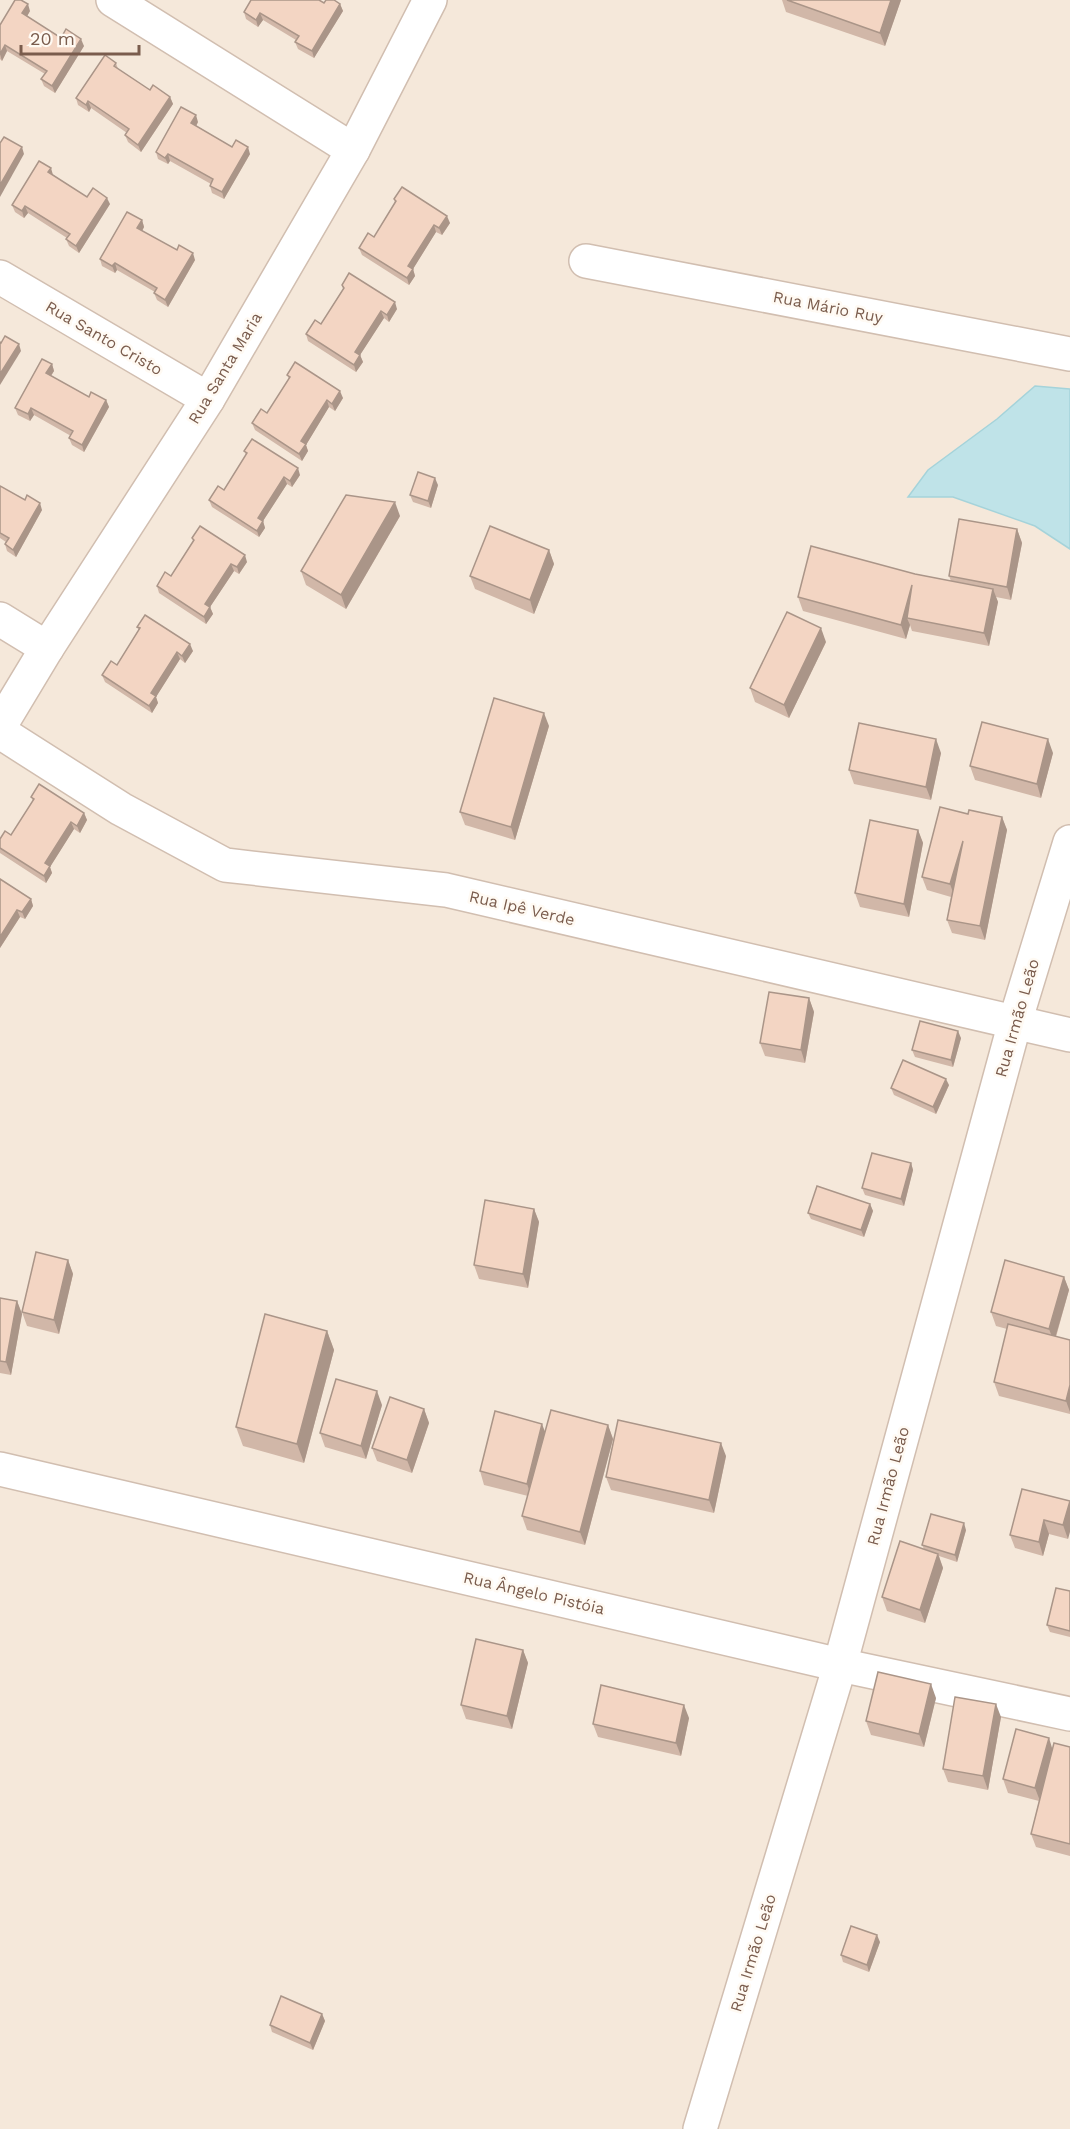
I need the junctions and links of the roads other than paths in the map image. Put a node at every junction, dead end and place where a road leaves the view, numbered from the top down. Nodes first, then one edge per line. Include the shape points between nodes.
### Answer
1 (113, 0) edge
2 (430, 0) edge
3 (353, 150) junction
4 (585, 261) dead end
5 (0, 277) edge
6 (1070, 354) edge
7 (208, 399) junction
8 (0, 619) edge
9 (47, 648) junction
10 (0, 726) edge
11 (0, 732) edge
12 (1070, 842) edge
13 (1015, 1022) junction
14 (1070, 1035) edge
15 (0, 1468) edge
16 (840, 1665) junction
17 (1070, 1713) edge
18 (700, 2129) edge

1 - 3 street
2 - 3 street, Rua Santa Maria
3 - 7 street, Rua Santa Maria
4 - 6 street, Rua Mário Ruy
5 - 7 street, Rua Santo Cristo
7 - 9 street, Rua Santa Maria
8 - 9 street
9 - 10 street, Rua Santa Maria
11 - 13 street, Rua Ipê Verde via 121,809 225,865 446,890
12 - 13 street, Rua Irmão Leão
13 - 14 street, Rua Ipê Verde
13 - 16 street, Rua Irmão Leão
15 - 16 street, Rua Ângelo Pistóia
16 - 17 street, Rua Ângelo Pistóia
16 - 18 street, Rua Irmão Leão

